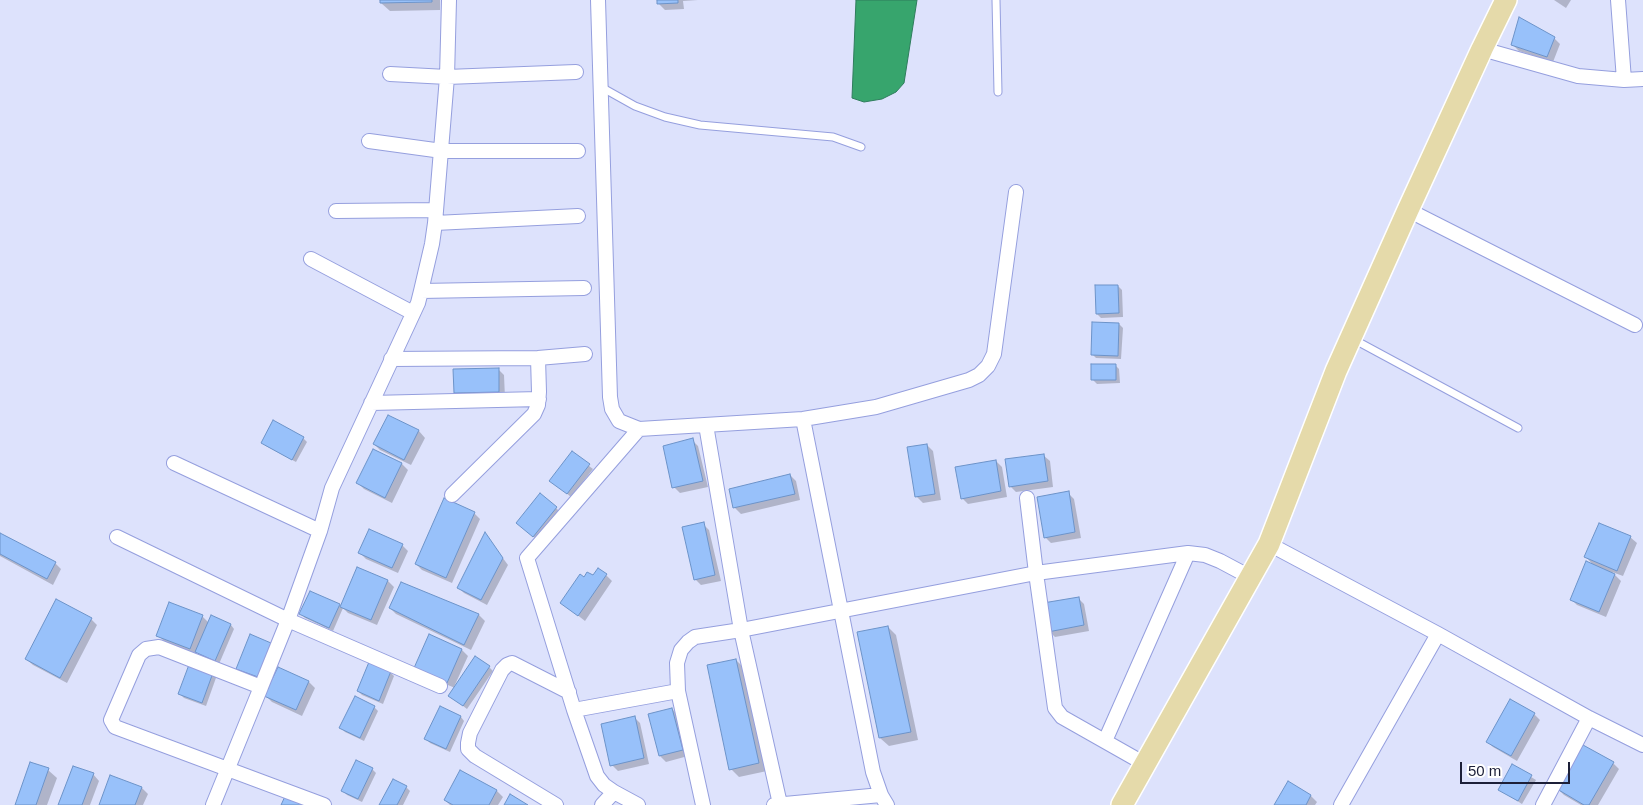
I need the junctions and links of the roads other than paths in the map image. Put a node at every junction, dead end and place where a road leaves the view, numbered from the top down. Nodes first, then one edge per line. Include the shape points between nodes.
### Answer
1 (449, 0) edge
2 (598, 0) edge
3 (996, 0) edge
4 (1506, 0) edge
5 (1618, 0) edge
6 (1482, 49) junction
7 (576, 72) dead end
8 (390, 74) dead end
9 (448, 77) junction
10 (1643, 79) edge
11 (1624, 80) junction
12 (601, 87) junction
13 (998, 92) dead end
14 (369, 141) dead end
15 (861, 147) dead end
16 (442, 151) junction
17 (578, 151) dead end
18 (1016, 192) dead end
19 (1408, 210) junction
20 (336, 211) dead end
21 (436, 216) junction
22 (578, 216) dead end
23 (311, 259) dead end
24 (584, 288) dead end
25 (421, 291) junction
26 (413, 313) junction
27 (1635, 325) dead end
28 (1351, 338) junction
29 (585, 354) dead end
30 (538, 358) junction
31 (391, 359) junction
32 (539, 399) junction
33 (371, 403) junction
34 (803, 419) junction
35 (706, 425) junction
36 (1518, 428) dead end
37 (639, 429) junction
38 (174, 463) dead end
39 (452, 495) dead end
40 (1027, 498) dead end
41 (320, 531) junction
42 (118, 536) dead end
43 (1269, 544) junction
44 (1188, 553) junction
45 (1036, 573) junction
46 (1250, 576) junction
47 (841, 611) junction
48 (288, 620) junction
49 (741, 630) junction
50 (1438, 634) junction
51 (440, 686) dead end
52 (261, 687) junction
53 (569, 692) junction
54 (678, 692) junction
55 (574, 710) junction
56 (1588, 718) junction
57 (1105, 742) junction
58 (1643, 745) edge
59 (1135, 758) junction
60 (228, 768) junction
61 (614, 792) junction
62 (884, 800) edge
63 (777, 804) edge
64 (213, 805) edge
65 (324, 805) edge
66 (556, 805) edge
67 (602, 805) edge
68 (638, 805) edge
69 (704, 805) edge
70 (1122, 805) edge
71 (1341, 805) edge
72 (1542, 805) edge

1 - 9 street
2 - 12 street
3 - 13 lane
4 - 6 main road
5 - 11 street
6 - 11 street via 1578,76
6 - 19 main road
7 - 9 street
8 - 9 street
9 - 16 street
10 - 11 street
12 - 15 lane via 635,106 665,117 700,125 833,137
12 - 37 street via 610,397 619,421
14 - 16 street
16 - 17 street
16 - 21 street
18 - 34 street via 994,354 988,366 979,375 960,383 876,407
19 - 27 street
19 - 28 main road
20 - 21 street
21 - 22 street
21 - 25 street
23 - 26 street
24 - 25 street
25 - 26 street
26 - 31 street
28 - 36 lane
28 - 43 main road
29 - 30 street
30 - 31 street
30 - 32 street
31 - 33 street
32 - 33 street
32 - 39 street via 534,414
33 - 41 street via 332,488
34 - 35 street
34 - 47 street
35 - 37 street
35 - 49 street
37 - 53 street via 527,558
38 - 41 street
40 - 45 street
41 - 48 street
42 - 48 street
43 - 46 main road
43 - 50 street
44 - 45 street
44 - 46 street via 1205,555
44 - 57 street
45 - 47 street
45 - 57 street via 1056,708 1062,718
46 - 59 main road
47 - 49 street
47 - 62 street via 873,772
48 - 51 street
48 - 52 street
49 - 54 street via 695,637 688,642 677,663
49 - 63 street
50 - 56 street
50 - 71 street
52 - 60 street
52 - 60 street via 159,647 146,649 139,655 111,720 124,732
53 - 55 street
53 - 66 street via 512,663 507,665 470,733 468,743 468,749 475,756
54 - 55 street
54 - 69 street
55 - 61 street via 597,776
56 - 58 street
56 - 72 street
57 - 59 street
59 - 70 main road
60 - 64 street
60 - 65 street
61 - 67 street
61 - 68 street
62 - 63 street

